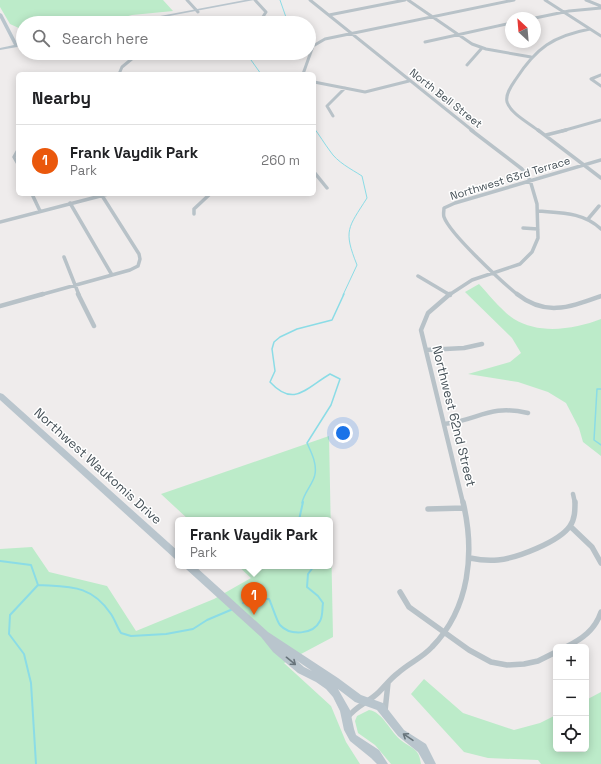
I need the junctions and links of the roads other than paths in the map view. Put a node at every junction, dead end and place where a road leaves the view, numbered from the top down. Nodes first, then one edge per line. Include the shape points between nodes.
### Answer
1 (187, 0) edge
2 (254, 0) edge
3 (310, 0) edge
4 (406, 0) edge
5 (514, 0) edge
6 (545, 0) edge
7 (586, 0) edge
8 (601, 7) edge
9 (197, 11) junction
10 (564, 12) junction
11 (0, 14) edge
12 (329, 15) junction
13 (167, 16) edge
14 (173, 16) edge
15 (265, 16) edge
16 (431, 16) junction
17 (541, 17) edge
18 (505, 24) edge
19 (590, 29) junction
20 (352, 33) junction
21 (458, 35) junction
22 (601, 36) edge
23 (425, 42) dead end
24 (16, 43) edge
25 (316, 44) edge
26 (16, 45) edge
27 (0, 48) edge
28 (482, 48) junction
29 (531, 57) junction
30 (130, 60) edge
31 (308, 60) edge
32 (467, 65) dead end
33 (120, 72) edge
34 (304, 72) edge
35 (601, 75) edge
36 (409, 81) junction
37 (316, 82) edge
38 (601, 86) edge
39 (344, 88) junction
40 (333, 116) dead end
41 (601, 120) edge
42 (546, 135) junction
43 (601, 160) edge
44 (583, 165) junction
45 (316, 176) edge
46 (601, 178) edge
47 (531, 181) junction
48 (328, 188) dead end
49 (33, 196) edge
50 (98, 196) edge
51 (103, 196) edge
52 (208, 196) edge
53 (70, 203) junction
54 (599, 206) dead end
55 (40, 211) junction
56 (538, 211) junction
57 (194, 214) dead end
58 (588, 219) junction
59 (0, 222) edge
60 (523, 228) dead end
61 (538, 229) junction
62 (601, 229) edge
63 (64, 258) dead end
64 (495, 274) junction
65 (112, 275) junction
66 (418, 276) dead end
67 (74, 285) junction
68 (450, 295) junction
69 (601, 296) edge
70 (0, 304) edge
71 (94, 326) dead end
72 (421, 330) joint
73 (482, 344) dead end
74 (426, 350) junction
75 (0, 396) edge
76 (528, 414) dead end
77 (444, 424) junction
78 (573, 494) dead end
79 (464, 508) junction
80 (428, 509) dead end
81 (570, 526) junction
82 (175, 553) edge
83 (470, 558) junction
84 (601, 563) edge
85 (192, 569) edge
86 (400, 592) dead end
87 (601, 612) edge
88 (443, 633) junction
89 (264, 634) junction
90 (571, 644) edge
91 (553, 653) edge
92 (388, 682) junction
93 (363, 702) junction
94 (385, 711) junction
95 (347, 718) junction
96 (383, 764) edge
97 (430, 764) edge

1 - 9 street
2 - 9 main road
2 - 15 street via 266,12
3 - 12 street, North Bell Street
4 - 12 street
4 - 16 street
5 - 16 street
6 - 10 street
7 - 8 street
8 - 10 street
9 - 13 main road
9 - 14 main road
10 - 17 street
10 - 19 street
11 - 24 main road
12 - 20 street, North Bell Street
16 - 20 street
16 - 21 street
18 - 21 street
19 - 22 street
19 - 29 street via 546,44
20 - 25 street
20 - 36 street, North Bell Street
21 - 23 street
21 - 28 street
26 - 27 main road
28 - 29 street
28 - 32 street
29 - 42 street via 507,96 510,107 516,114
30 - 33 street
31 - 34 street
35 - 38 street via 591,79
36 - 39 street via 365,92
36 - 47 street, North Bell Street via 522,169
37 - 39 street
39 - 40 street via 327,106
41 - 42 street
42 - 44 street
43 - 44 street, Northwest 63rd Terrace
44 - 46 street
44 - 47 street, Northwest 63rd Terrace
45 - 48 street
47 - 56 street, North Bell Street
47 - 64 street, Northwest 63rd Terrace via 444,208 443,216 449,227
49 - 55 street
50 - 53 street
51 - 65 street via 139,254 140,261 138,266
52 - 57 street via 194,209
53 - 55 street
53 - 65 street
54 - 58 street
55 - 59 street
56 - 58 street via 577,215
56 - 61 street, North Bell Street
58 - 62 street
60 - 61 street
61 - 64 street, North Bell Street via 538,241 530,255 512,269
63 - 67 street
64 - 68 street, North Bell Street via 476,279
64 - 69 street via 521,298 542,307 567,307
65 - 67 street
66 - 68 street
67 - 70 street
67 - 71 street
68 - 72 street, North Bell Street via 428,314
72 - 74 street, Northwest 62nd Street
73 - 74 street via 464,348
74 - 77 street, Northwest 62nd Street
75 - 82 main road, Northwest Waukomis Drive
76 - 77 street via 513,410 490,410
77 - 79 street, Northwest 62nd Street
78 - 81 street via 574,517
79 - 80 street
79 - 83 street, Northwest 62nd Street via 470,536
81 - 83 street via 553,539 514,556 489,561
81 - 84 street via 591,544
83 - 88 street, Northwest 62nd Street via 461,598
85 - 89 main road
86 - 88 street via 409,607
87 - 90 street via 592,631
88 - 91 street via 491,662 507,665 524,664
88 - 92 street, Northwest 62nd Street via 433,646
89 - 93 main road
89 -> 95 main road via 288,659 329,686 336,694
92 - 93 street, Northwest 62nd Street via 377,694
92 - 94 street
93 - 94 main road via 380,706
93 - 95 street, Northwest 62nd Street via 351,711
97 -> 94 main road via 422,748 401,733
95 - 96 main road via 353,738 375,754

